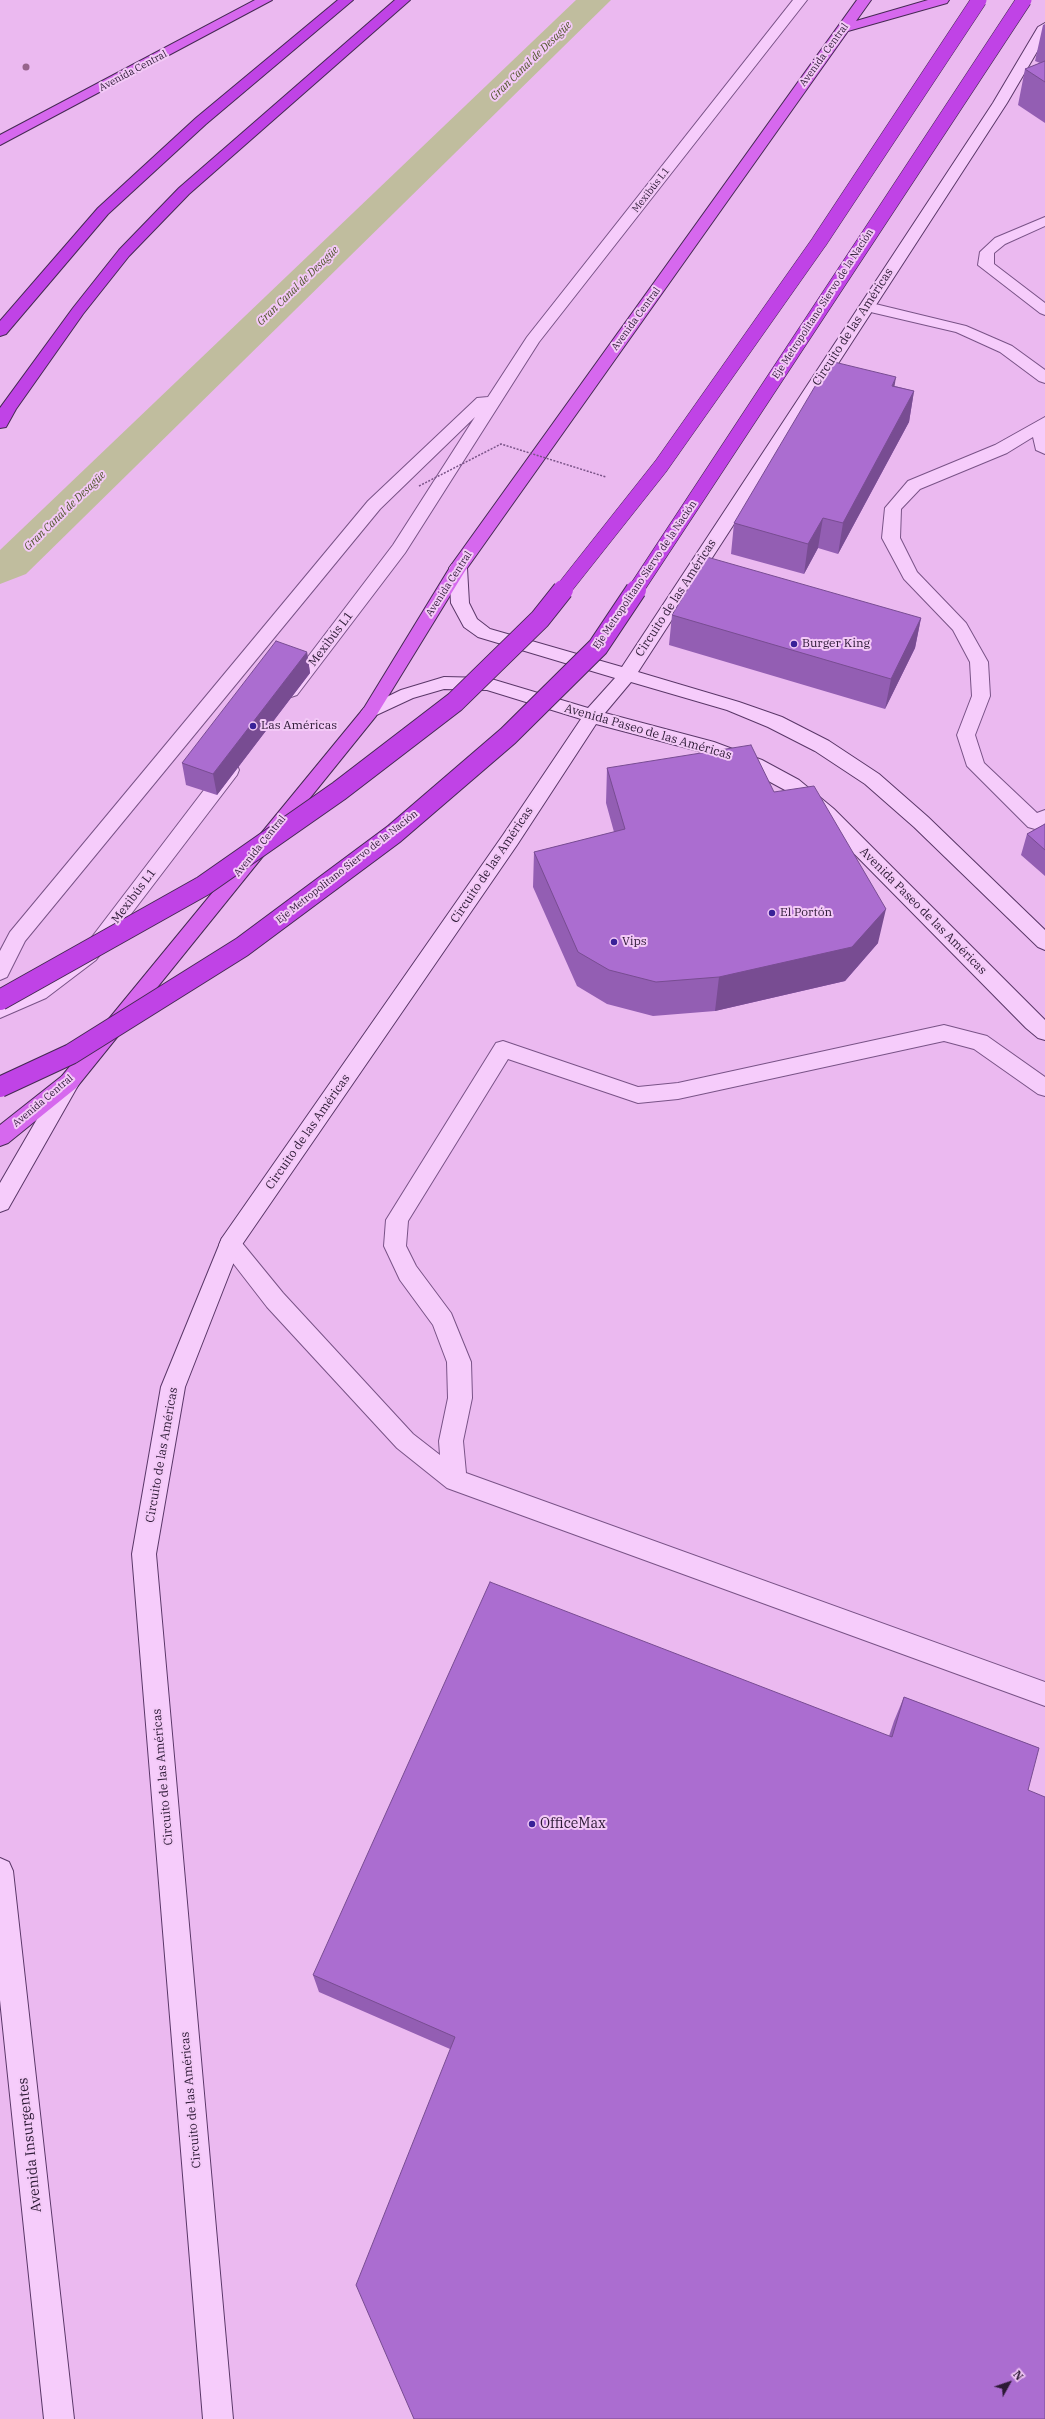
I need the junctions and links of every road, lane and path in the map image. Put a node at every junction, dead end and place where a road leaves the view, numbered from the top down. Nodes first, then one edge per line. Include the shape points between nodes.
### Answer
1 (265, 0) edge
2 (346, 0) edge
3 (403, 0) edge
4 (800, 0) edge
5 (864, 0) edge
6 (942, 0) edge
7 (979, 0) edge
8 (1024, 0) edge
9 (1045, 27) edge
10 (842, 29) junction
11 (0, 141) edge
12 (1045, 221) edge
13 (867, 307) junction
14 (1045, 310) edge
15 (0, 330) edge
16 (1045, 378) edge
17 (504, 381) junction
18 (0, 423) edge
19 (1043, 424) edge
20 (1045, 449) edge
21 (610, 478) dead end
22 (419, 486) dead end
23 (458, 568) junction
24 (626, 676) junction
25 (279, 707) edge
26 (370, 712) junction
27 (592, 716) junction
28 (240, 757) edge
29 (1045, 817) edge
30 (1045, 942) edge
31 (0, 972) edge
32 (0, 1000) edge
33 (0, 1010) edge
34 (1041, 1023) edge
35 (69, 1082) junction
36 (0, 1087) edge
37 (1045, 1088) edge
38 (0, 1138) edge
39 (0, 1203) edge
40 (230, 1245) junction
41 (455, 1480) junction
42 (1045, 1694) edge
43 (0, 1871) edge
44 (59, 2419) edge
45 (218, 2419) edge

1 - 11 highway, Avenida Central
2 - 15 highway via 201,121 103,211
3 - 18 highway via 184,190 124,253 73,317
4 - 17 main road, Mexibús L1 via 533,340
5 - 10 highway, Avenida Central
6 - 10 highway
7 - 32 highway, bridge via 819,242 661,466 540,619 455,702 339,791 203,886
8 - 36 highway, Eje Metropolitano Siervo de la Nación, bridge via 598,647 508,736 394,834 248,943 71,1054
9 - 13 main road, Circuito de las Américas via 1000,103
10 - 23 highway, Avenida Central
12 - 14 main road via 1000,241 987,252 986,265
13 - 16 main road via 961,329 1006,349
13 - 24 main road, Circuito de las Américas
17 - 25 main road, Mexibús L1 via 399,549
17 - 31 main road, Mexibús L1 via 374,505 17,937
19 - 20 main road via 1042,446
19 - 29 main road via 1001,449 914,485 893,508 891,538 910,575 960,627 979,662 981,696 966,735 976,766 1035,822
21 - 22 path, bridge via 501,444
23 - 24 main road via 460,603 470,623 484,633
23 - 26 highway, Avenida Central
24 - 27 main road, Circuito de las Américas
24 - 30 main road via 733,706 775,722 822,746 872,779
26 - 27 main road, Avenida Paseo de las Américas via 407,694 444,683 459,683 488,684
26 - 35 highway, Avenida Central
27 - 34 main road, Avenida Paseo de las Américas via 707,747 755,765 792,785 827,814
27 - 40 main road, Circuito de las Américas via 510,840
28 - 33 main road, Mexibús L1 via 89,955 39,992
35 - 38 highway, Avenida Central
35 - 39 main road
37 - 41 main road via 980,1042 944,1033 678,1091 638,1096 503,1049 397,1220 395,1246 408,1273 443,1320 459,1362 460,1398 451,1441
40 - 41 main road via 275,1300 404,1441
40 - 45 main road, Circuito de las Américas via 173,1387 144,1554
41 - 42 main road
43 - 44 main road, Avenida Insurgentes

